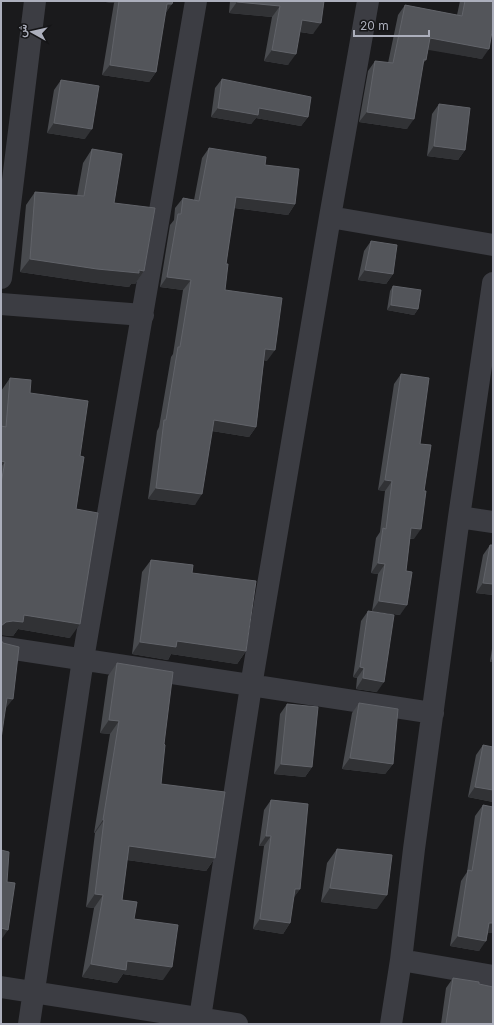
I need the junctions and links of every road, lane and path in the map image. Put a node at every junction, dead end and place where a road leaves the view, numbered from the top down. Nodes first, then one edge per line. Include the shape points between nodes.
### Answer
1 (35, 1) edge
2 (196, 1) edge
3 (368, 1) edge
4 (330, 217) junction
5 (493, 245) edge
6 (1, 278) edge
7 (493, 282) edge
8 (1, 304) edge
9 (143, 315) junction
10 (489, 333) edge
11 (459, 517) junction
12 (493, 522) edge
13 (1, 647) edge
14 (83, 659) junction
15 (251, 686) junction
16 (433, 713) junction
17 (401, 960) junction
18 (493, 976) edge
19 (1, 987) edge
20 (35, 993) junction
21 (200, 1018) junction
22 (29, 1024) edge
23 (237, 1024) edge
24 (391, 1024) edge

1 - 6 street
2 - 9 street
3 - 4 street
4 - 5 street
4 - 15 street
7 - 10 street
8 - 9 street
9 - 14 street
10 - 11 street
11 - 12 street
11 - 16 street
13 - 14 street
14 - 15 street
14 - 20 street
15 - 16 street
15 - 21 street
16 - 17 street
17 - 18 street
17 - 24 street
19 - 20 street
20 - 21 street
20 - 22 street
21 - 23 street

